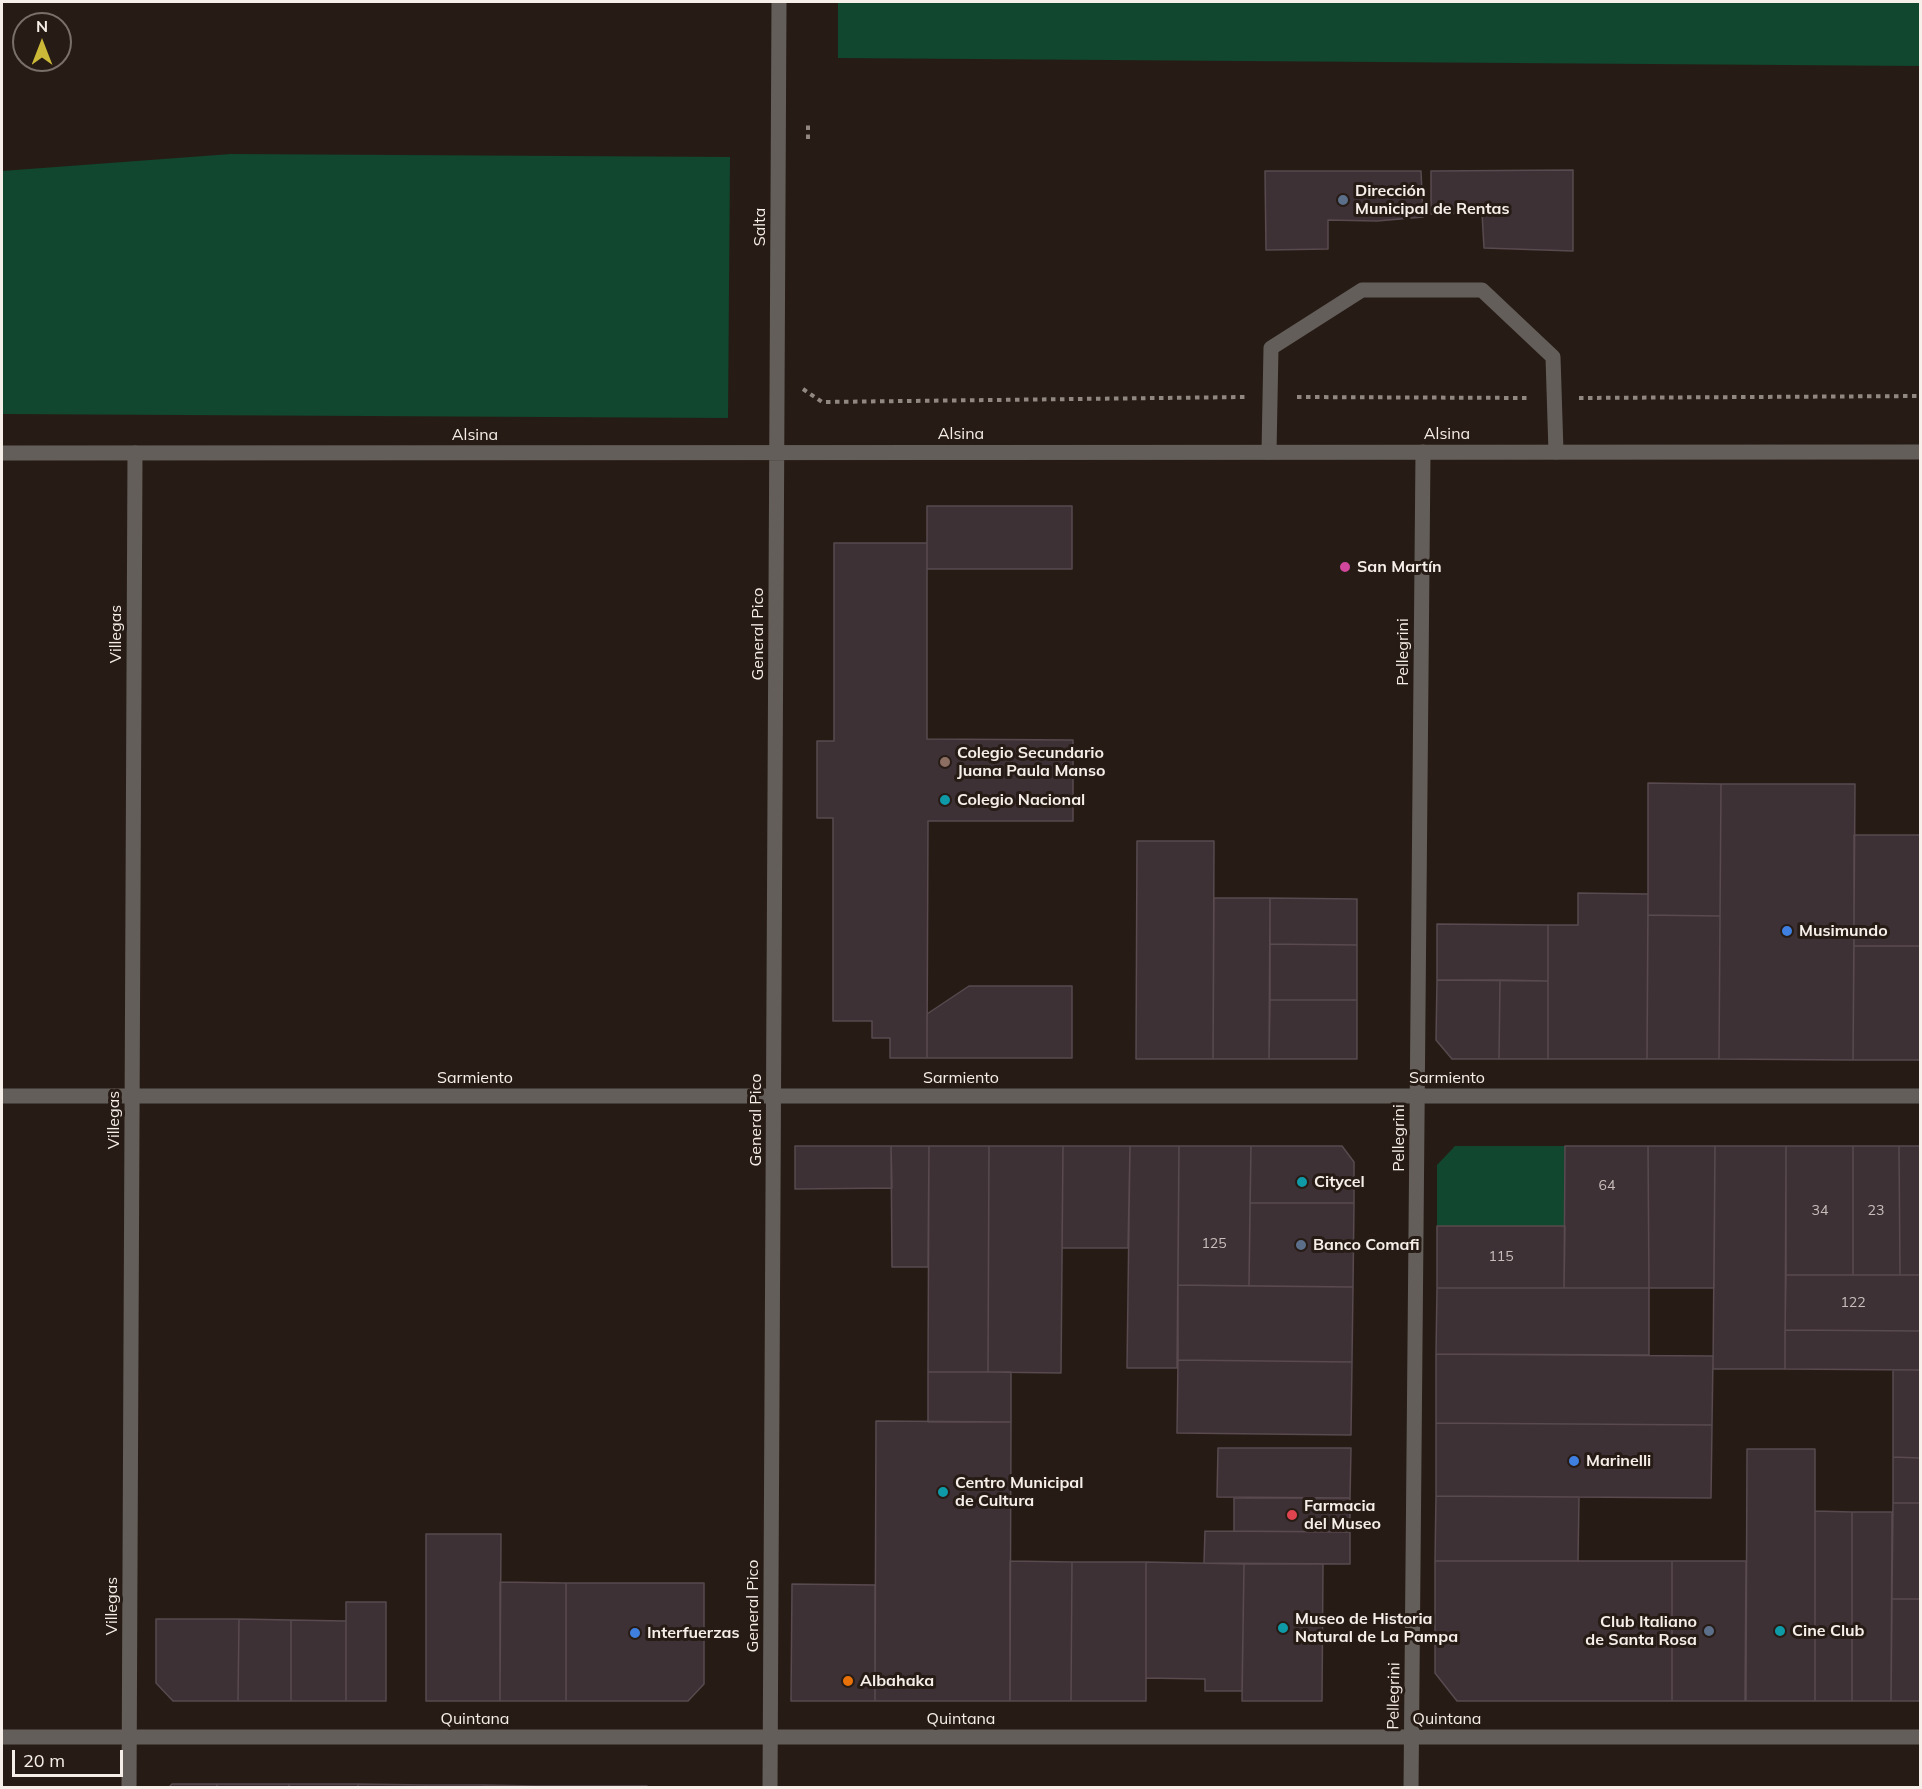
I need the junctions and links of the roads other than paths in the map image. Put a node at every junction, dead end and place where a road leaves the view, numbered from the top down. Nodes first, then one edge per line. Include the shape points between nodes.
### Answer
1 (779, 2) edge
2 (777, 452) junction
3 (1269, 452) junction
4 (1423, 452) junction
5 (1556, 452) junction
6 (1920, 452) edge
7 (2, 453) edge
8 (135, 453) junction
9 (2, 1096) edge
10 (132, 1096) junction
11 (774, 1096) junction
12 (1418, 1096) junction
13 (1920, 1096) edge
14 (2, 1737) edge
15 (130, 1737) junction
16 (770, 1737) junction
17 (1412, 1737) junction
18 (1920, 1737) edge
19 (129, 1788) edge
20 (770, 1788) edge
21 (1412, 1788) edge

1 - 2 street, Salta
2 - 3 street, Alsina
2 - 8 street, Alsina
2 - 11 street, General Pico
3 - 4 street, Alsina
3 - 5 street via 1271,348 1362,290 1482,290 1552,357
4 - 5 street, Alsina
4 - 12 street, Pellegrini
5 - 6 street, Alsina
7 - 8 street, Alsina
8 - 10 street, Villegas
9 - 10 street, Sarmiento
10 - 11 street, Sarmiento
10 - 15 street, Villegas
11 - 12 street, Sarmiento
11 - 16 street, General Pico
12 - 13 street, Sarmiento
12 - 17 street, Pellegrini
14 - 15 street, Quintana
15 - 16 street, Quintana
15 - 19 street, Villegas
16 - 17 street, Quintana
16 - 20 street, General Pico
17 - 18 street, Quintana
17 - 21 street, Pellegrini

